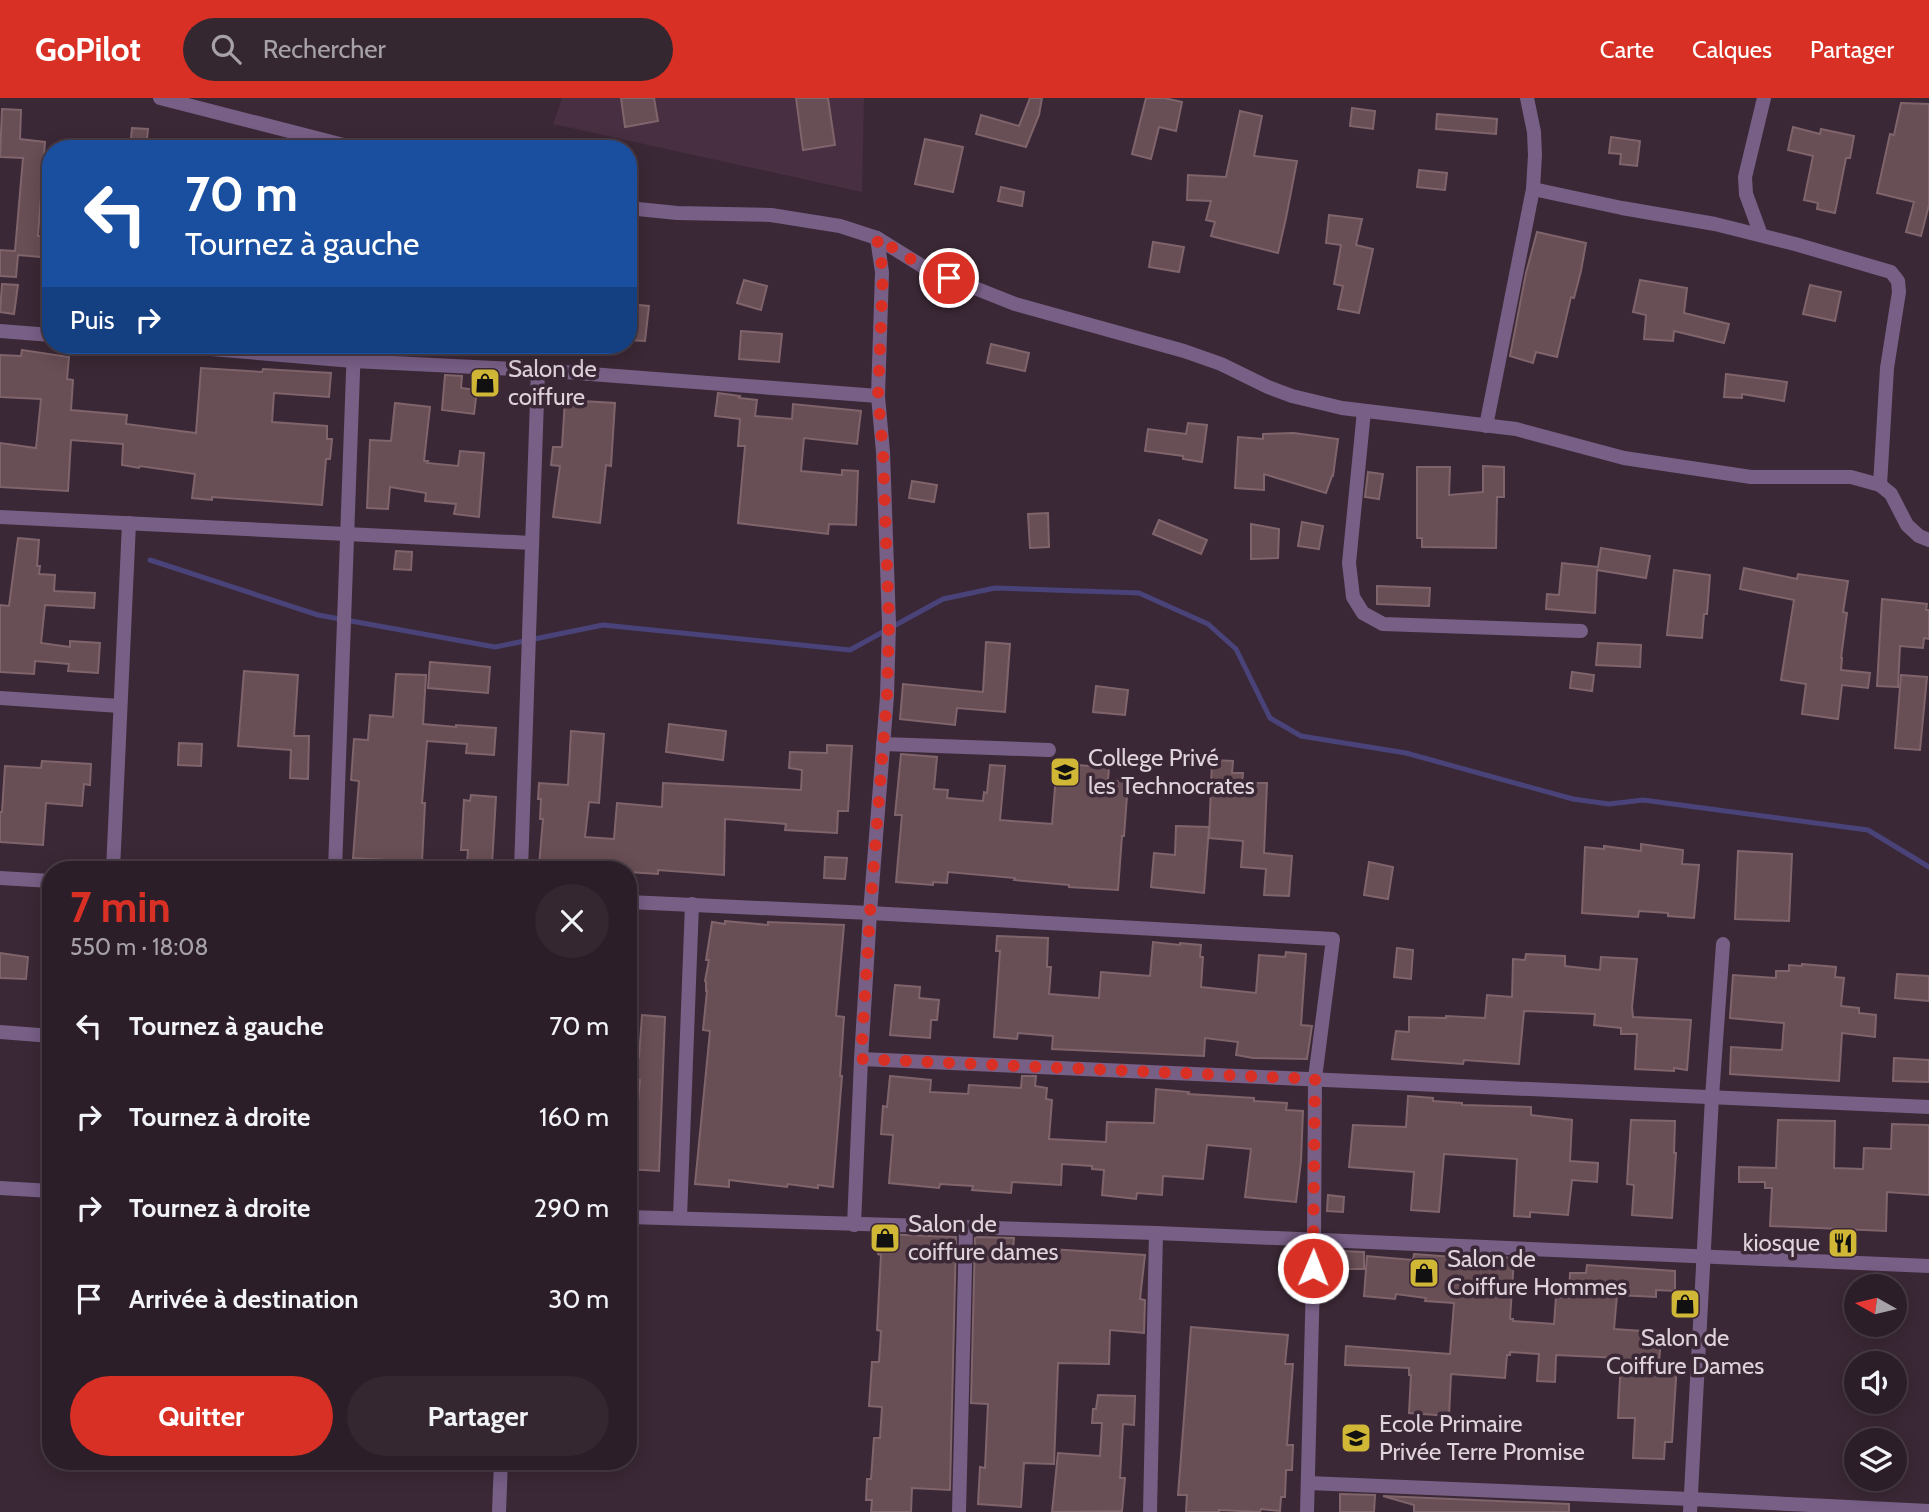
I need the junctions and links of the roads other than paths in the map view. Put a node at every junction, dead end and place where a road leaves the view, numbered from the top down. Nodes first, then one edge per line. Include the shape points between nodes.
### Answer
1 (160, 98) edge
2 (1527, 98) edge
3 (1764, 98) edge
4 (324, 140) edge
5 (1533, 189) junction
6 (637, 209) edge
7 (1761, 235) junction
8 (877, 238) junction
9 (0, 331) edge
10 (42, 334) edge
11 (277, 354) edge
12 (353, 354) edge
13 (353, 360) junction
14 (538, 370) junction
15 (878, 396) junction
16 (1364, 411) junction
17 (1486, 426) junction
18 (1880, 485) junction
19 (0, 517) edge
20 (129, 523) junction
21 (346, 533) junction
22 (1929, 540) edge
23 (532, 543) junction
24 (1581, 631) dead end
25 (0, 698) edge
26 (120, 706) junction
27 (883, 744) junction
28 (1049, 750) dead end
29 (113, 861) edge
30 (335, 861) edge
31 (521, 861) edge
32 (0, 878) edge
33 (42, 880) edge
34 (637, 902) edge
35 (692, 904) junction
36 (870, 913) junction
37 (1723, 944) dead end
38 (0, 1032) edge
39 (42, 1035) edge
40 (861, 1059) junction
41 (1315, 1079) junction
42 (1713, 1097) junction
43 (1929, 1107) edge
44 (0, 1188) edge
45 (42, 1190) edge
46 (637, 1217) edge
47 (680, 1217) junction
48 (854, 1225) junction
49 (966, 1228) junction
50 (1156, 1233) junction
51 (1314, 1241) junction
52 (1704, 1256) junction
53 (1929, 1266) edge
54 (501, 1470) edge
55 (1308, 1483) junction
56 (1691, 1505) edge
57 (1929, 1511) edge
58 (499, 1512) edge
59 (959, 1512) edge
60 (1150, 1512) edge
61 (1307, 1512) edge

1 - 4 street
2 - 5 street via 1534,132
3 - 7 street via 1745,177 1746,194
5 - 7 street
5 - 17 street
6 - 8 street via 771,215 840,226
7 - 18 street via 1891,272 1898,281
8 - 15 street via 883,272
8 - 16 street via 927,269 1015,304 1184,351 1292,396
9 - 10 street
11 - 13 street
12 - 13 street
13 - 14 street
13 - 21 street
14 - 15 street
14 - 23 street
15 - 27 street via 889,624
16 - 17 street
16 - 24 street via 1349,563 1353,597 1363,614 1383,625
17 - 18 street via 1516,429 1624,458 1751,477 1850,477
18 - 22 street via 1891,494 1908,525
19 - 20 street
20 - 21 street
20 - 26 street
21 - 23 street
21 - 30 street
23 - 31 street
25 - 26 street
26 - 29 street
27 - 28 street
27 - 36 street
32 - 33 street
34 - 35 street
35 - 36 street
35 - 47 street
36 - 40 street
36 - 41 street via 1334,939
37 - 42 street
38 - 39 street
40 - 41 street
40 - 48 street
41 - 42 street
41 - 51 street
42 - 43 street
42 - 52 street
44 - 45 street
46 - 47 street
47 - 48 street
48 - 49 street
49 - 50 street
49 - 59 street
50 - 51 street
50 - 60 street
51 - 52 street
51 - 55 street
52 - 53 street
52 - 56 street
54 - 58 street
55 - 56 street
55 - 61 street
56 - 57 street

